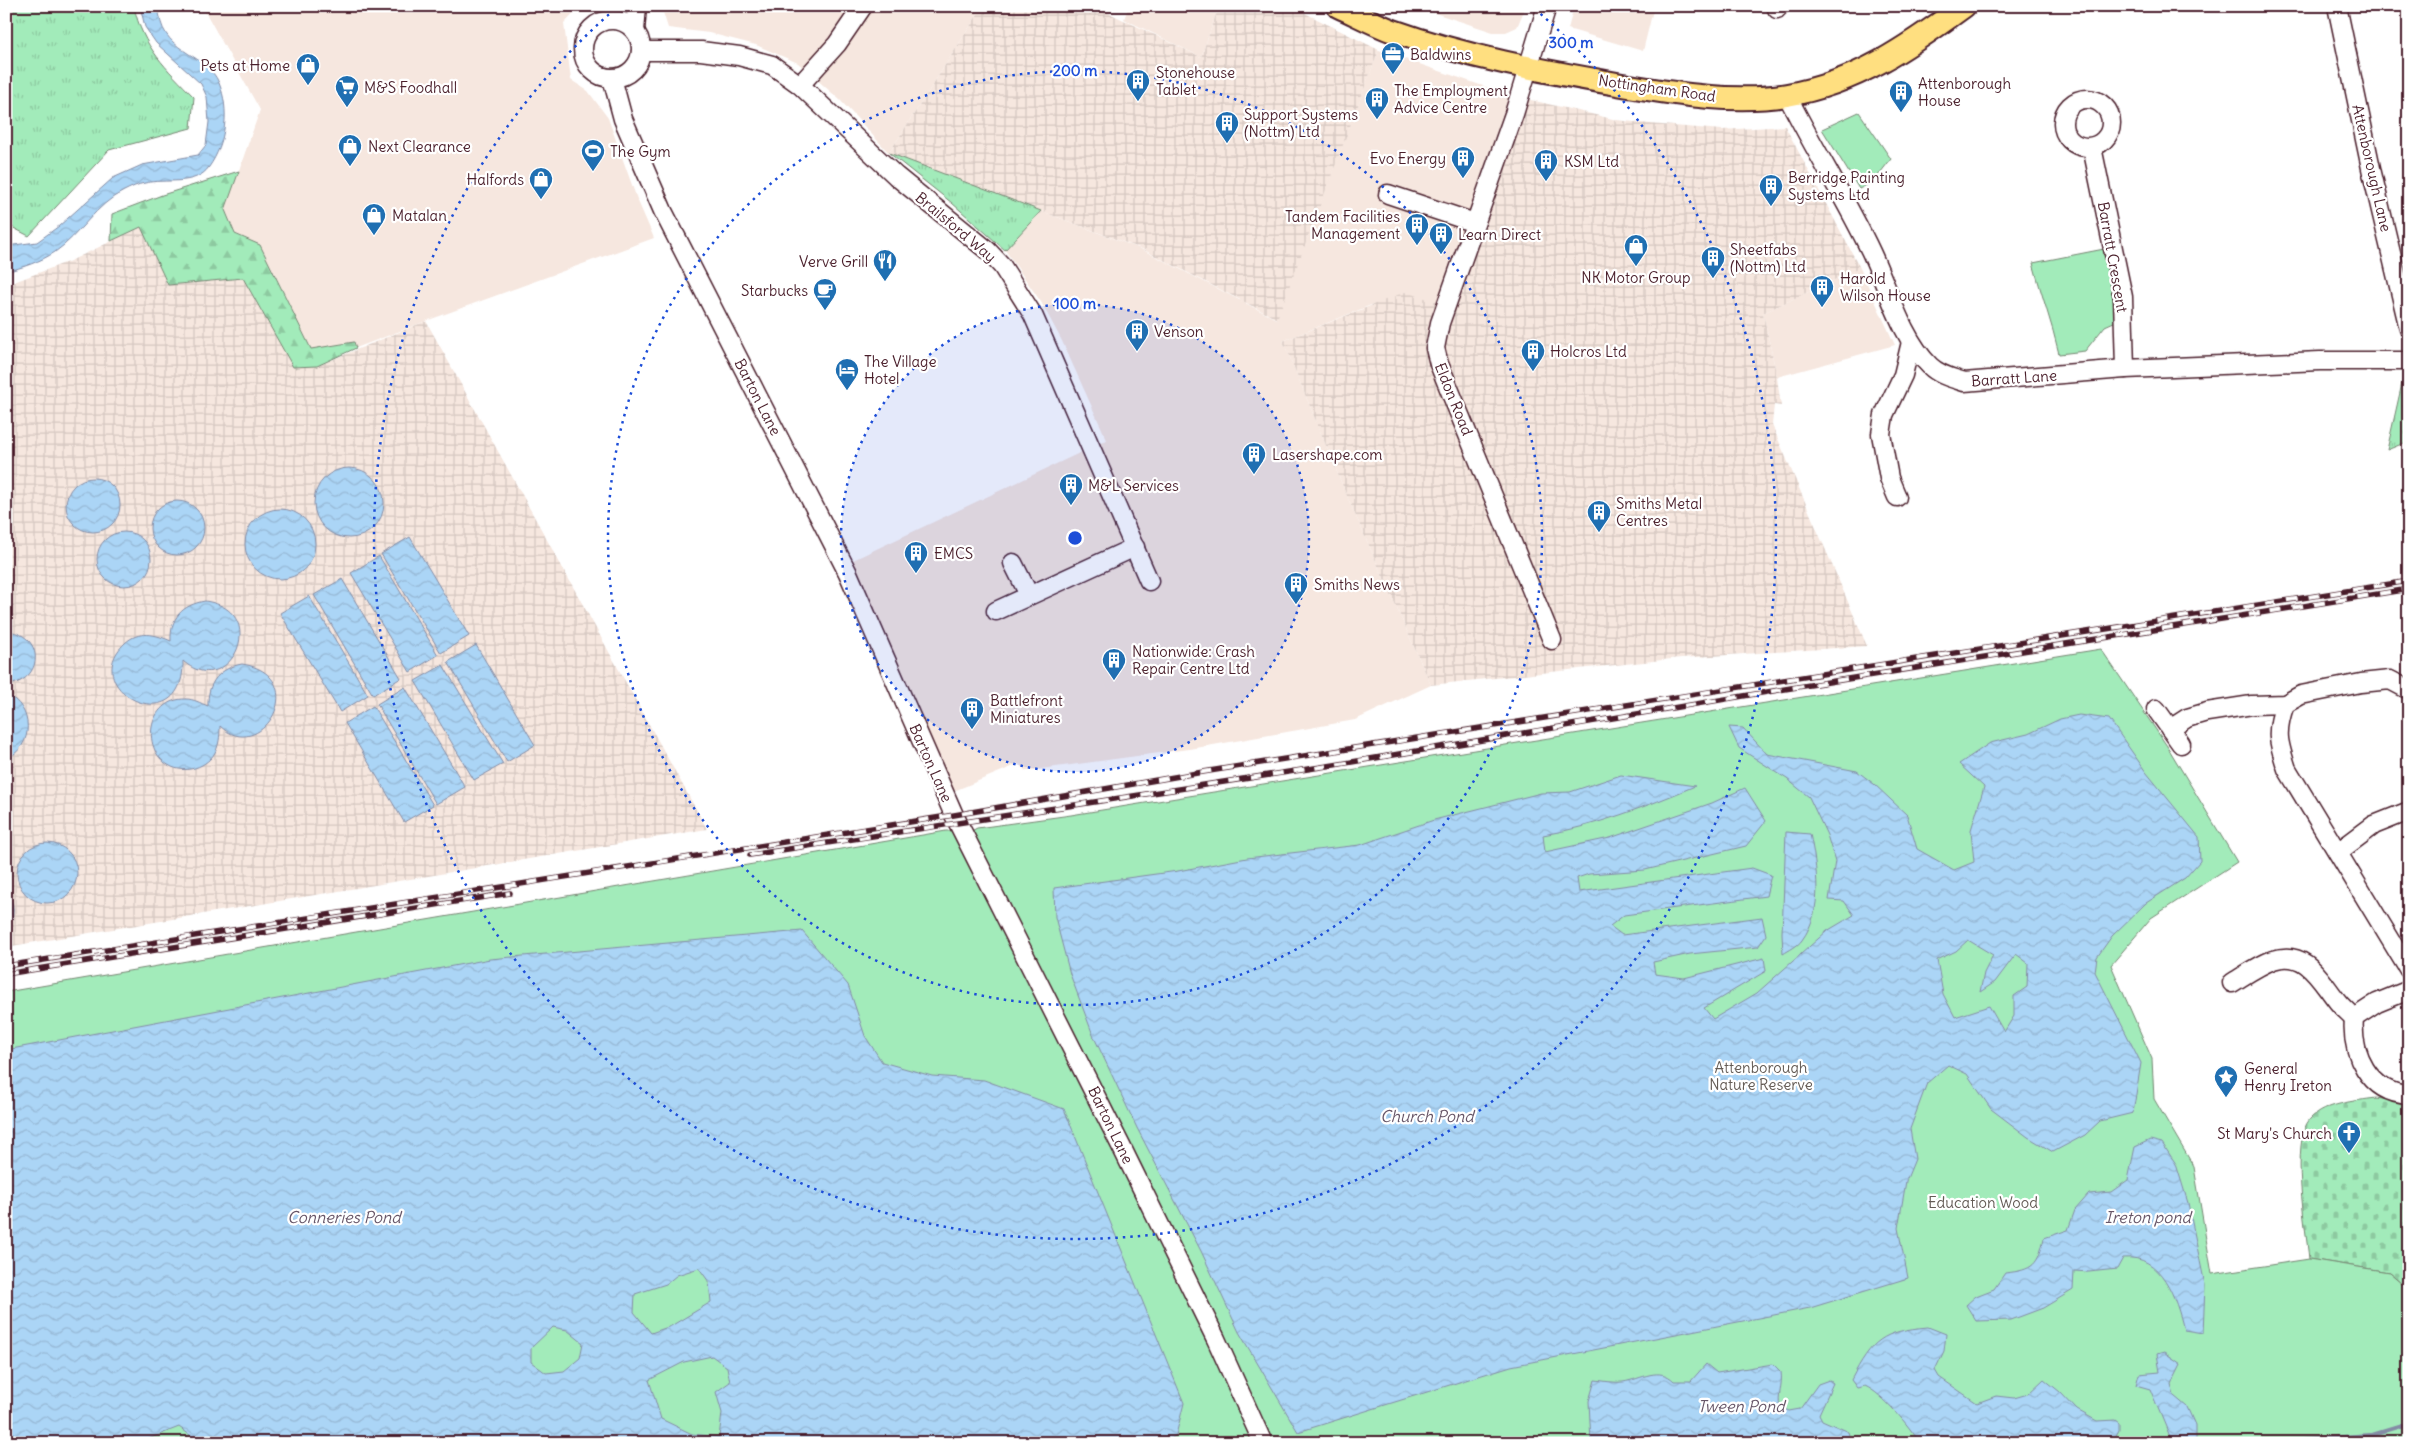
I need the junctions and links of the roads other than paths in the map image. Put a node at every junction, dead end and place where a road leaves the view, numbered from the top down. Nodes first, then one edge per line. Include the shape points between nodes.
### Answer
1 (613, 6) edge
2 (636, 6) edge
3 (863, 6) edge
4 (1338, 6) edge
5 (1547, 6) edge
6 (1964, 6) edge
7 (2337, 6) edge
8 (599, 23) junction
9 (635, 31) junction
10 (641, 51) junction
11 (1528, 68) junction
12 (612, 78) junction
13 (800, 85) junction
14 (1787, 95) junction
15 (2092, 146) dead end
16 (1388, 194) dead end
17 (1475, 223) junction
18 (2409, 329) edge
19 (1911, 342) junction
20 (2409, 361) edge
21 (1930, 367) junction
22 (2125, 369) junction
23 (1903, 375) junction
24 (1897, 497) dead end
25 (1135, 547) junction
26 (1013, 563) dead end
27 (1149, 581) dead end
28 (1029, 595) junction
29 (996, 611) dead end
30 (1552, 640) dead end
31 (2409, 690) edge
32 (2285, 704) junction
33 (2156, 709) dead end
34 (2170, 729) junction
35 (2181, 744) dead end
36 (2409, 811) edge
37 (2338, 852) junction
38 (2409, 970) edge
39 (2232, 982) dead end
40 (2409, 990) edge
41 (2354, 1018) junction
42 (2409, 1095) edge
43 (1263, 1443) edge

1 - 8 street
2 - 9 street
3 - 13 street via 837,44
4 - 11 main road, Nottingham Road via 1401,33 1452,50
5 - 11 street, Eldon Road
6 - 14 main road, Nottingham Road via 1880,64
7 - 18 street, Attenborough Lane
8 - 9 street via 610,20 625,23
8 - 12 street via 587,33 583,53 590,68
9 - 10 street
10 - 12 street via 635,66
10 - 13 street, Brailsford Way via 701,51 740,56 772,65
11 - 14 main road, Nottingham Road via 1654,90 1735,98
11 - 17 street, Eldon Road
12 - 43 street, Barton Lane via 623,119 662,212 848,573 954,815 1124,1150
13 - 25 street, Brailsford Way via 896,176 969,234 1002,266 1033,315
14 - 19 street, Barratt Lane via 1870,251
15 - 22 street, Barratt Crescent via 2123,297
16 - 17 street
17 - 30 street, Eldon Road via 1440,323 1435,348
19 - 21 street, Barratt Lane
19 - 23 street
20 - 22 street, Barratt Lane via 2320,361
21 - 22 street, Barratt Lane via 1964,382
21 - 23 street
23 - 24 street via 1884,415 1881,434 1889,478
25 - 27 street, Brailsford Way
25 - 28 street
26 - 28 street
28 - 29 street
31 - 32 street via 2390,680 2371,682 2301,695
32 - 34 street via 2252,704 2206,712 2187,718
32 - 37 street via 2278,724 2278,739 2287,769
33 - 34 street
34 - 35 street
36 - 37 street via 2374,825
37 - 38 street
39 - 41 street via 2272,960 2298,959 2308,964
40 - 41 street via 2376,1003
41 - 42 street via 2354,1045 2360,1062 2386,1090

